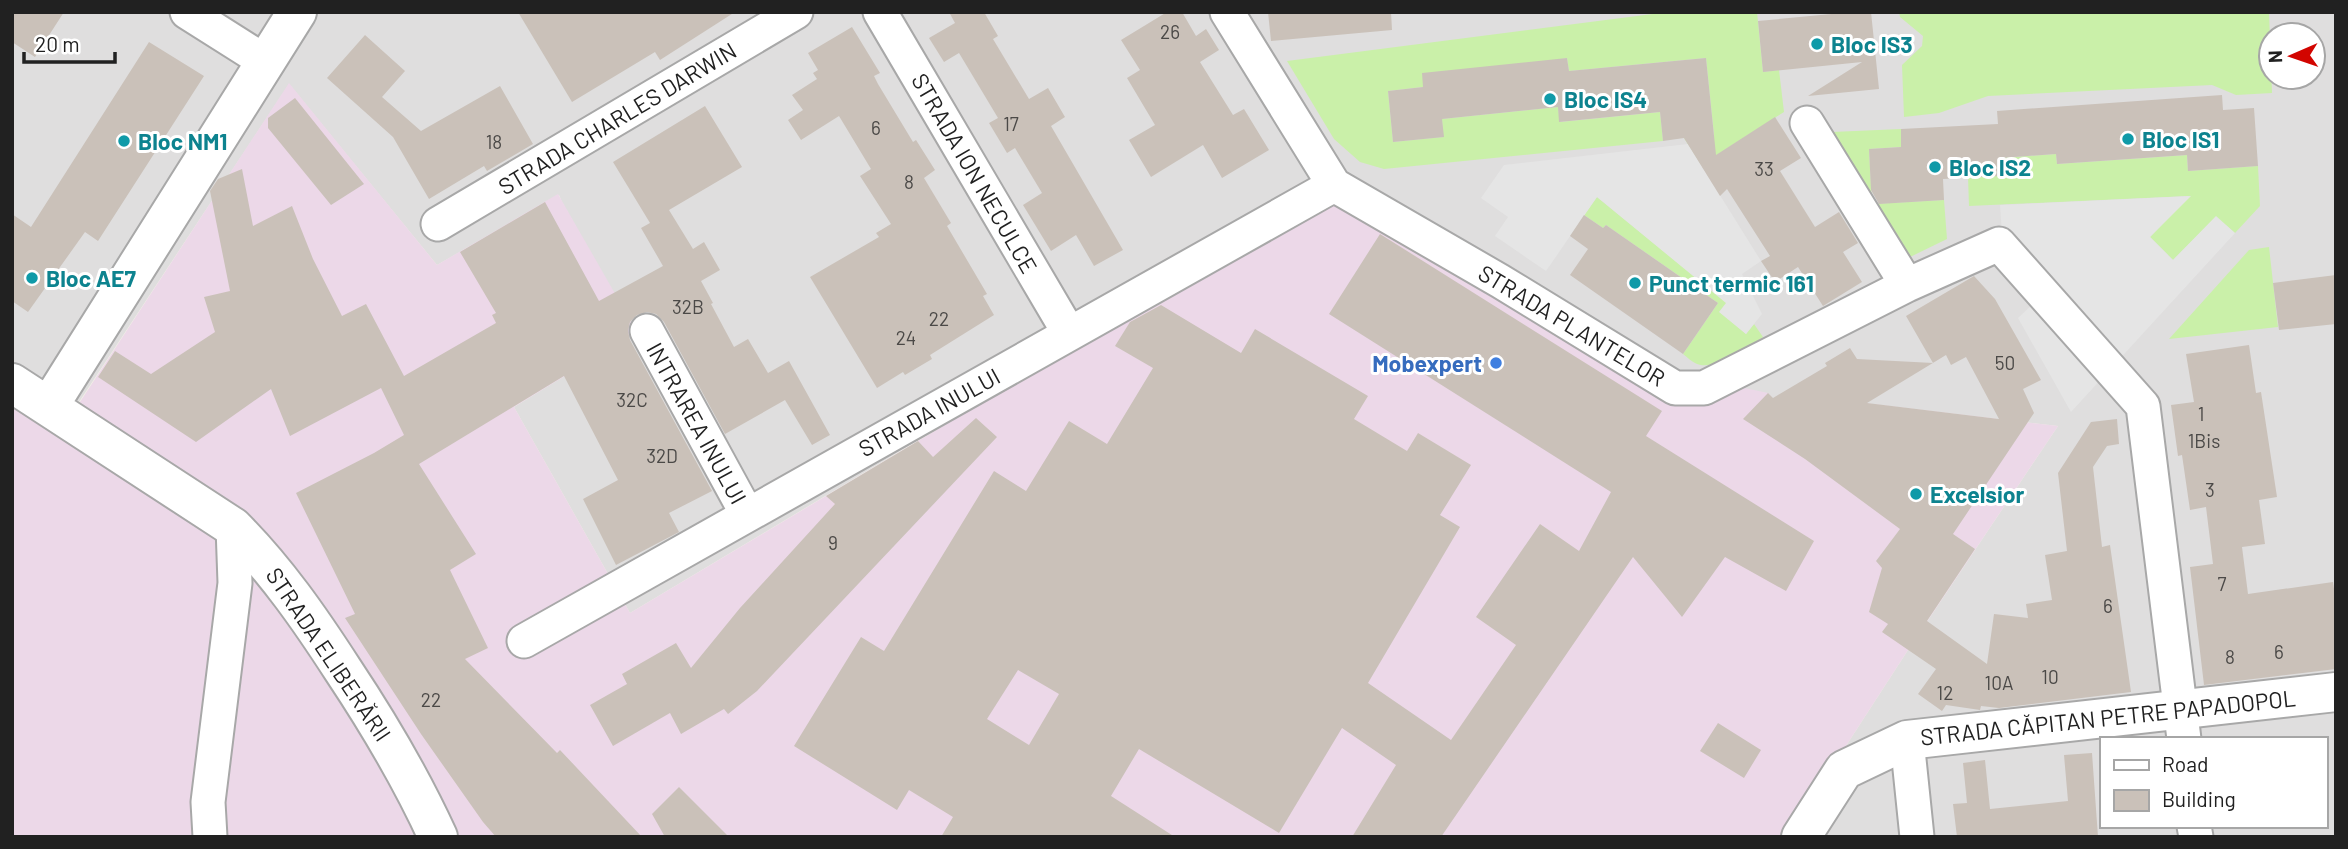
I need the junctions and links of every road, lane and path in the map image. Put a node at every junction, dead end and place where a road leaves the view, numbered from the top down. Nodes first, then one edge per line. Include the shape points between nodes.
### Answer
1 (187, 12) edge
2 (297, 12) edge
3 (796, 12) edge
4 (880, 12) edge
5 (1227, 12) edge
6 (266, 62) junction
7 (1807, 123) dead end
8 (1334, 185) junction
9 (438, 224) dead end
10 (1907, 285) junction
11 (647, 331) dead end
12 (1069, 333) junction
13 (12, 383) edge
14 (49, 406) junction
15 (747, 514) junction
16 (233, 527) junction
17 (524, 642) dead end
18 (2336, 692) edge
19 (2182, 724) edge
20 (1907, 740) junction
21 (210, 837) edge
22 (438, 837) edge
23 (1801, 837) edge
24 (1917, 837) edge

1 - 6 street
2 - 6 street
3 - 9 street, STRADA CHARLES DARWIN
4 - 12 street, STRADA ION NECULCE
5 - 8 street, STRADA PLANTELOR
6 - 14 street
7 - 10 street
8 - 10 street, STRADA PLANTELOR via 1675,388 1704,388
8 - 12 street, STRADA INULUI
10 - 19 street, STRADA PLANTELOR via 1999,244 2143,406
11 - 15 street, INTRAREA INULUI
12 - 15 street, STRADA INULUI
13 - 14 street, STRADA ELIBERĂRII
14 - 16 street, STRADA ELIBERĂRII
15 - 17 street, STRADA INULUI
16 - 21 street via 235,583 208,802
16 - 22 street, STRADA ELIBERĂRII via 261,554 313,623 379,725
18 - 19 street, STRADA CĂPITAN PETRE PAPADOPOL
19 - 20 street, STRADA CĂPITAN PETRE PAPADOPOL
20 - 23 street, STRADA CĂPITAN PETRE PAPADOPOL via 1844,770
20 - 24 street

